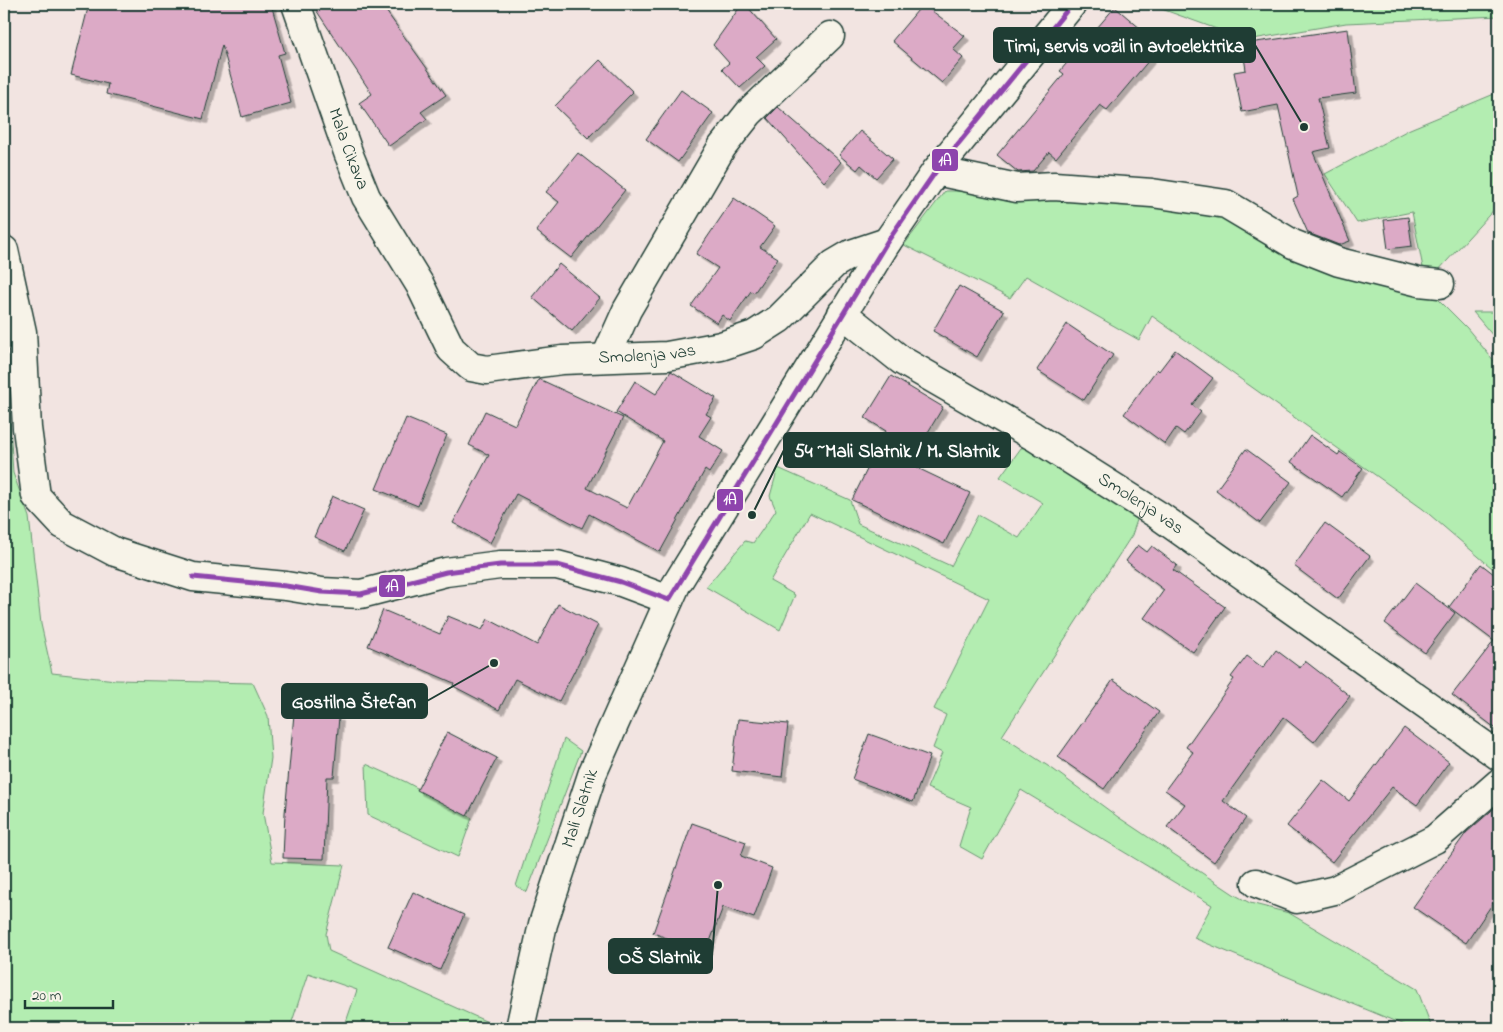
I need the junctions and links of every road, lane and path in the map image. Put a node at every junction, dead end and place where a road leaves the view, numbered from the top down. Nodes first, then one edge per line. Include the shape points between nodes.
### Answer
1 (296, 4) edge
2 (1072, 4) edge
3 (830, 36) dead end
4 (936, 171) junction
5 (887, 242) junction
6 (4, 250) edge
7 (1440, 284) dead end
8 (420, 285) joint
9 (842, 312) junction
10 (606, 357) junction
11 (669, 600) junction
12 (1499, 756) edge
13 (1499, 783) edge
14 (1256, 883) dead end
15 (520, 1028) edge

1 - 8 street, Mala Cikava via 366,197
2 - 4 street
3 - 10 street via 750,114 722,147 627,310
4 - 5 street
4 - 7 street via 1017,188 1054,186 1152,193 1226,204 1293,244 1339,262 1419,282
5 - 9 street
5 - 10 street, Smolenja vas via 851,254 834,264 779,319 754,335 721,346 667,356
6 - 11 street via 22,332 27,428 36,496 62,524 115,552 193,577 362,594 446,572 500,565 557,565 621,582
8 - 10 street, Smolenja vas via 451,350 470,367 487,370
9 - 11 street, Mali Slatnik
9 - 12 street, Smolenja vas via 901,360 1032,436 1158,515
11 - 15 street, Mali Slatnik via 593,772 543,924
13 - 14 street via 1435,839 1335,890 1297,899

